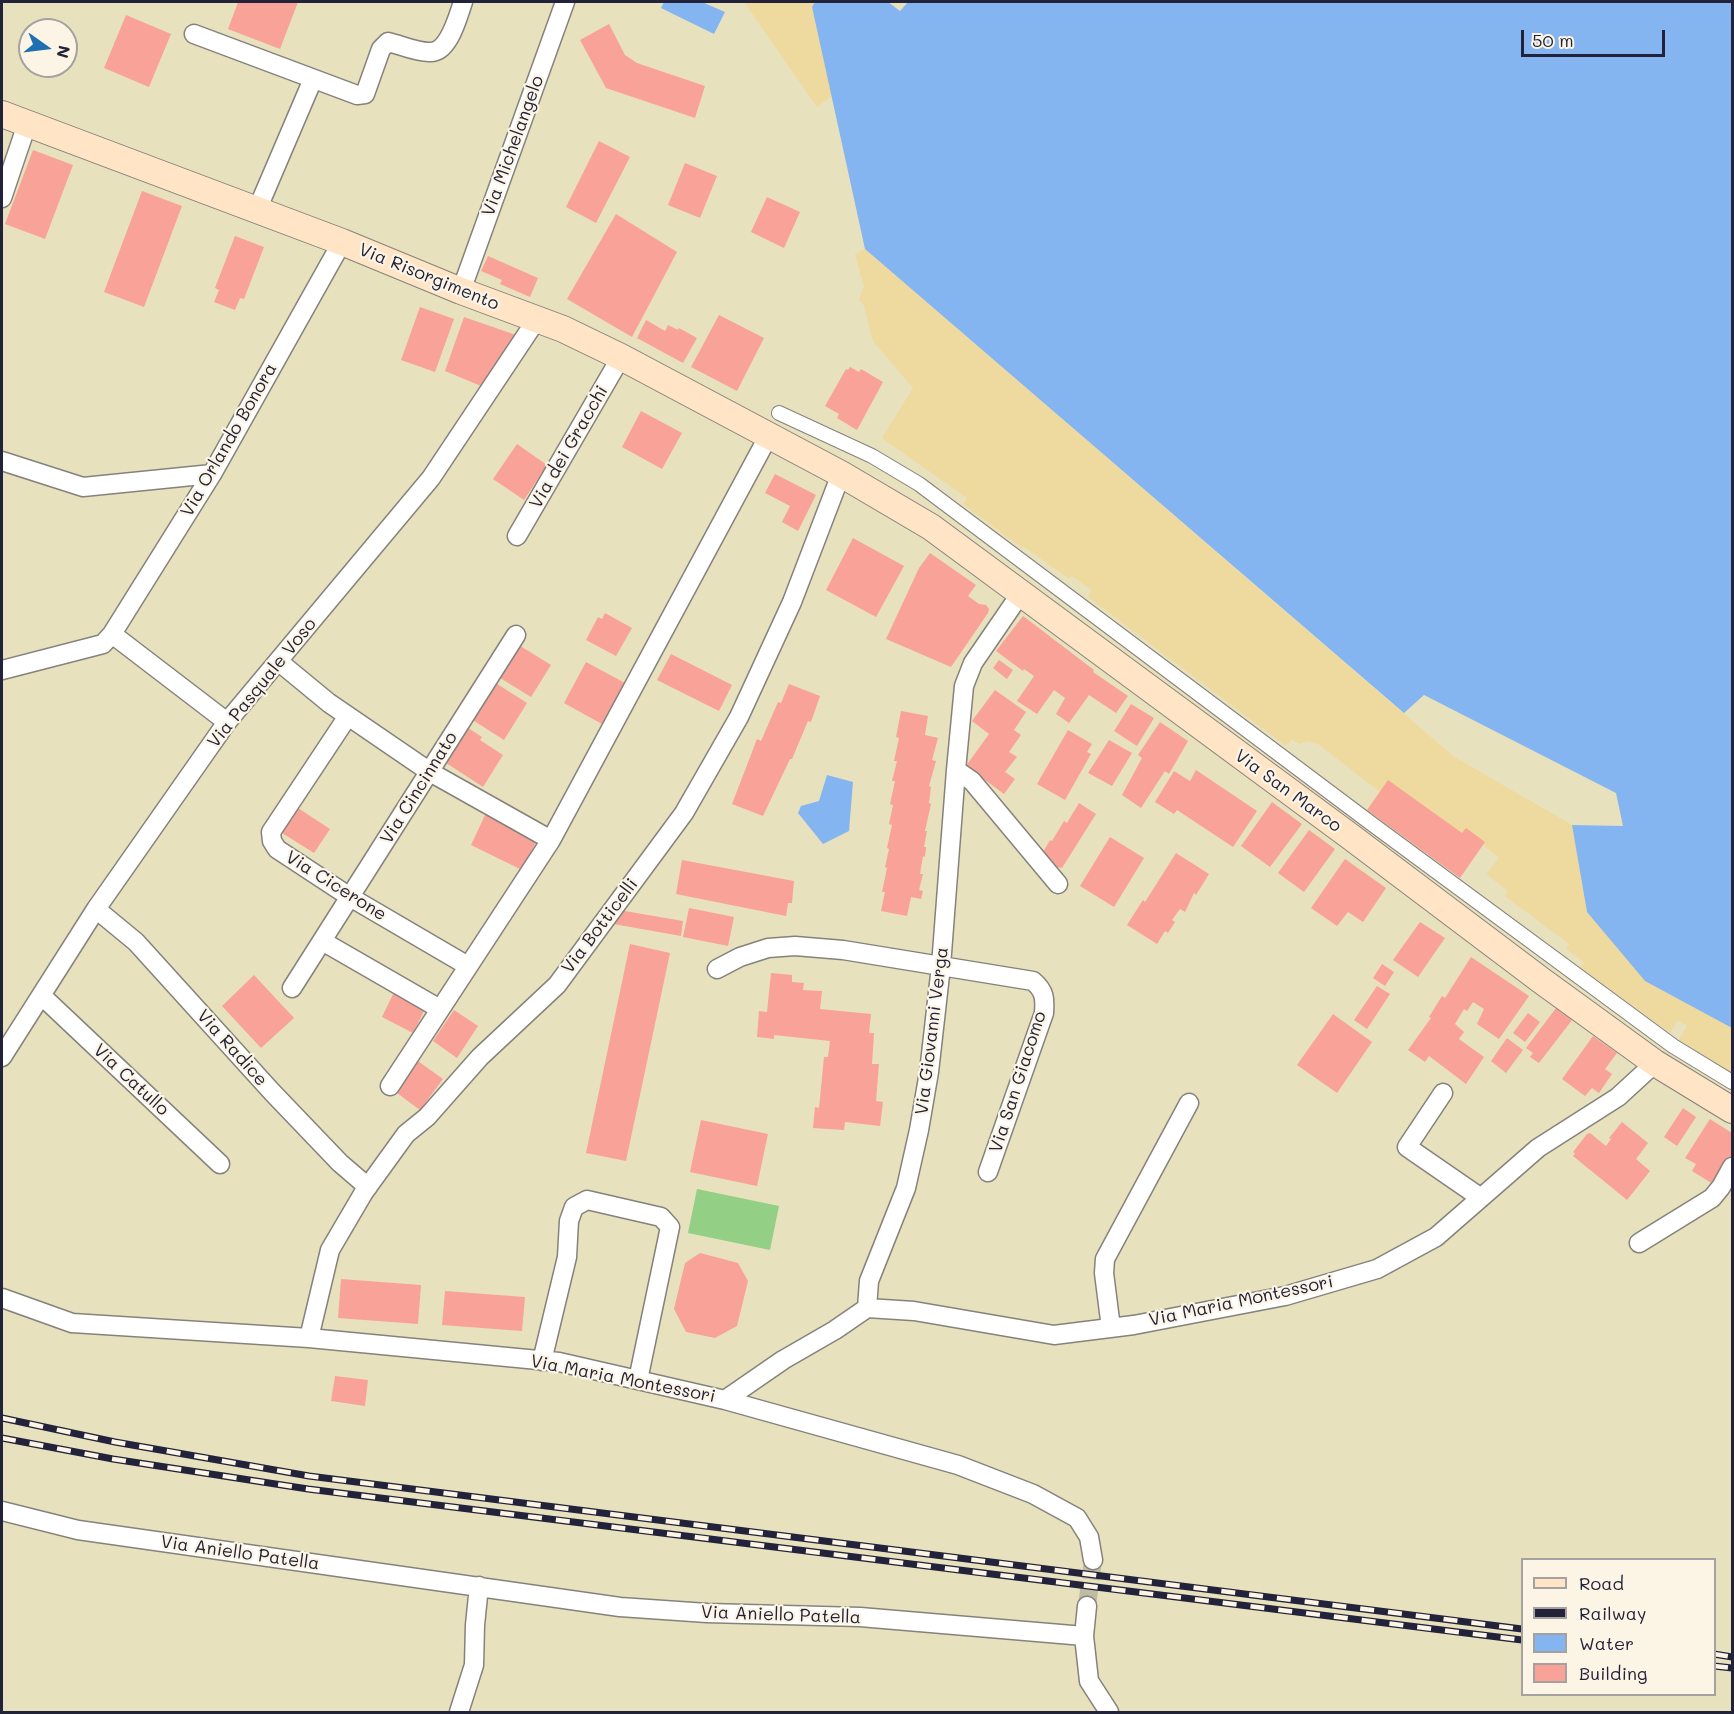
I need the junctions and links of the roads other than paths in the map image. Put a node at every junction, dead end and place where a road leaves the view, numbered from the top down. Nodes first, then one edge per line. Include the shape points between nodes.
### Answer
1 (463, 2) edge
2 (565, 2) edge
3 (194, 34) dead end
4 (313, 79) junction
5 (2, 114) edge
6 (27, 124) junction
7 (2, 198) edge
8 (257, 210) junction
9 (342, 242) junction
10 (461, 291) junction
11 (537, 320) junction
12 (621, 357) junction
13 (774, 424) junction
14 (2, 461) edge
15 (212, 474) junction
16 (841, 474) junction
17 (517, 536) dead end
18 (1021, 593) junction
19 (112, 634) junction
20 (516, 635) dead end
21 (278, 661) junction
22 (2, 670) edge
23 (348, 716) junction
24 (227, 722) junction
25 (956, 770) junction
26 (430, 772) junction
27 (551, 840) junction
28 (1058, 884) dead end
29 (350, 897) junction
30 (96, 909) junction
31 (322, 941) junction
32 (468, 966) junction
33 (941, 966) junction
34 (717, 969) dead end
35 (292, 987) dead end
36 (42, 996) junction
37 (440, 1009) junction
38 (2, 1057) edge
39 (1655, 1063) junction
40 (1732, 1082) edge
41 (390, 1086) dead end
42 (1443, 1093) dead end
43 (1189, 1103) dead end
44 (1732, 1110) edge
45 (220, 1164) dead end
46 (1732, 1167) edge
47 (988, 1172) dead end
48 (368, 1187) junction
49 (1481, 1198) junction
50 (1640, 1243) dead end
51 (2, 1298) edge
52 (867, 1308) junction
53 (1111, 1328) junction
54 (309, 1338) junction
55 (542, 1361) junction
56 (638, 1380) junction
57 (724, 1400) junction
58 (2, 1511) edge
59 (1093, 1560) tunnel mouth
60 (479, 1586) junction
61 (1087, 1606) tunnel mouth
62 (1084, 1636) junction
63 (459, 1713) edge
64 (1109, 1713) edge

1 - 4 street via 451,36 438,50 430,53 388,42 381,49 365,94 357,95
2 - 10 street, Via Michelangelo
3 - 4 street
4 - 8 street
5 - 6 main road, Via Risorgimento
6 - 7 street
6 - 8 main road, Via Risorgimento
8 - 9 main road, Via Risorgimento
9 - 10 main road, Via Risorgimento
9 - 15 street, Via Orlando Bonora
10 - 11 main road, Via Risorgimento
11 - 12 main road, Via Risorgimento
11 - 21 street, Via Pasquale Voso via 431,478
12 - 13 main road, Via Risorgimento
12 - 17 street, Via dei Gracchi
13 - 16 main road, Via Risorgimento
13 - 27 street
13 - 40 street via 872,456 919,484 1664,1039
14 - 15 street via 83,487
15 - 19 street, Via Orlando Bonora
16 - 18 main road, Via San Marco via 931,527
16 - 48 street, Via Botticelli via 792,603 739,717 684,813 557,985 406,1134
18 - 25 street, Via Giovanni Verga via 973,663 964,686
18 - 39 main road, Via San Marco
19 - 22 street via 104,645
19 - 24 street
20 - 26 street, Via Cincinnato
21 - 23 street
21 - 24 street, Via Pasquale Voso
23 - 26 street
23 - 29 street, Via Cicerone via 271,832 277,849
24 - 30 street, Via Pasquale Voso
25 - 28 street via 972,781
25 - 33 street, Via Giovanni Verga
26 - 27 street
26 - 29 street, Via Cincinnato
27 - 32 street
29 - 31 street, Via Cincinnato
29 - 32 street, Via Cicerone
30 - 36 street, Via Pasquale Voso
30 - 48 street, Via Radice via 136,942 272,1092
31 - 35 street, Via Cincinnato
31 - 37 street
32 - 37 street
33 - 34 street, Via San Giacomo via 795,946 768,948
33 - 47 street, Via San Giacomo via 1034,981 1045,999 1044,1013
33 - 52 street, Via Giovanni Verga via 920,1130 906,1188 869,1281
36 - 38 street, Via Pasquale Voso
36 - 45 street, Via Catullo
37 - 41 street
39 - 44 main road, Via San Marco
39 - 49 street, Via Maria Montessori via 1618,1097 1538,1148
42 - 49 street via 1407,1148
43 - 53 street via 1105,1259
46 - 50 street via 1712,1198
48 - 54 street, Via Botticelli via 330,1250
49 - 53 street, Via Maria Montessori via 1436,1237 1377,1269 1285,1296
51 - 54 street, Via Maria Montessori via 72,1323
52 - 53 street, Via Maria Montessori via 914,1311 1054,1335
52 - 57 street
54 - 55 street, Via Maria Montessori
55 - 56 street, Via Maria Montessori
55 - 56 street via 567,1257 569,1221 574,1207 587,1200 661,1217 670,1227
56 - 57 street, Via Maria Montessori
57 - 59 street, Via Maria Montessori via 958,1465 1033,1494 1077,1518 1089,1537
58 - 60 street, Via Aniello Patella via 78,1530
60 - 62 street, Via Aniello Patella via 620,1607 860,1617
60 - 63 street via 474,1665
61 - 62 street
62 - 64 street via 1089,1681

